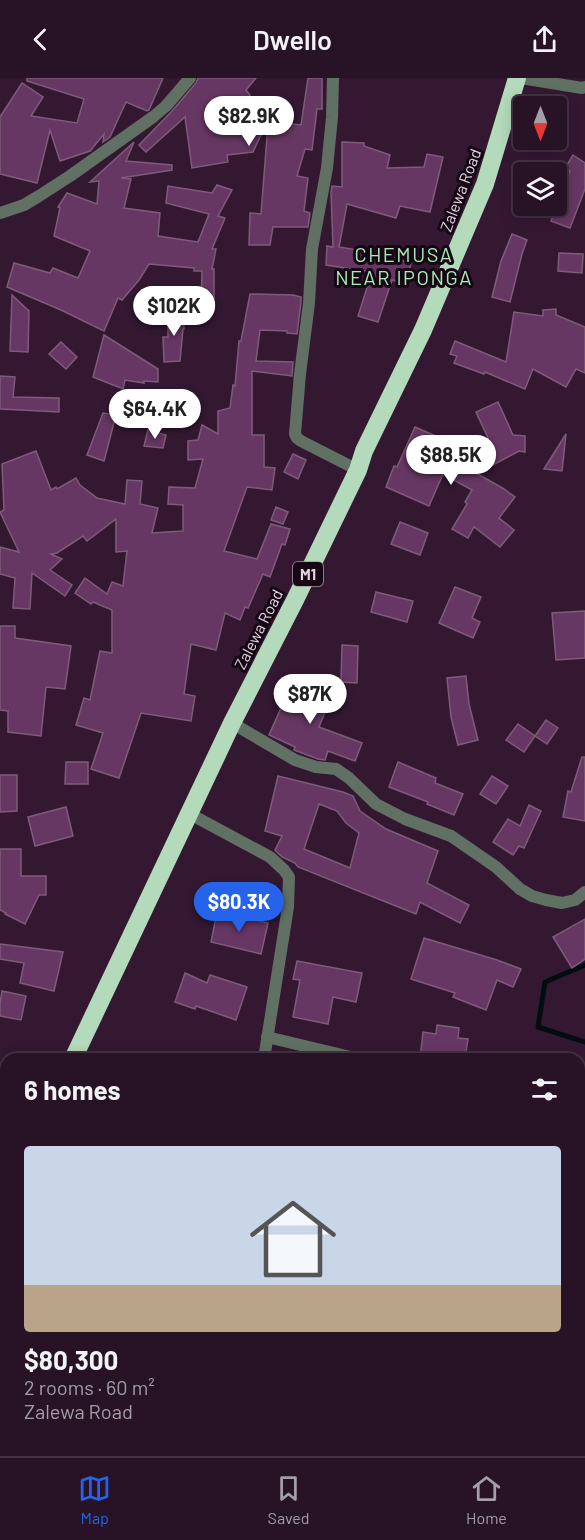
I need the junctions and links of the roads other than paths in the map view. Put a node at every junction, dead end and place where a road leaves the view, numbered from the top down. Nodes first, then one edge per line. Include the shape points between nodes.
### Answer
1 (190, 78) edge
2 (333, 78) edge
3 (519, 78) edge
4 (585, 87) edge
5 (0, 213) edge
6 (358, 470) junction
7 (232, 723) junction
8 (190, 814) junction
9 (585, 892) edge
10 (267, 1037) junction
11 (77, 1053) edge
12 (265, 1053) edge
13 (334, 1053) edge

1 - 5 street via 166,106 139,127 39,196
2 - 6 street via 327,168 312,249 296,434 301,441
3 - 4 street
3 - 6 highway, Zalewa Road / M1 via 485,184
6 - 7 highway, Zalewa Road / M1
7 - 8 highway, Zalewa Road / M1
7 - 9 street via 295,760 336,770 376,804 405,819 451,836 532,896 562,903
8 - 10 street via 270,857 289,877 288,907
8 - 11 highway, Zalewa Road / M1
10 - 12 street
10 - 13 street

